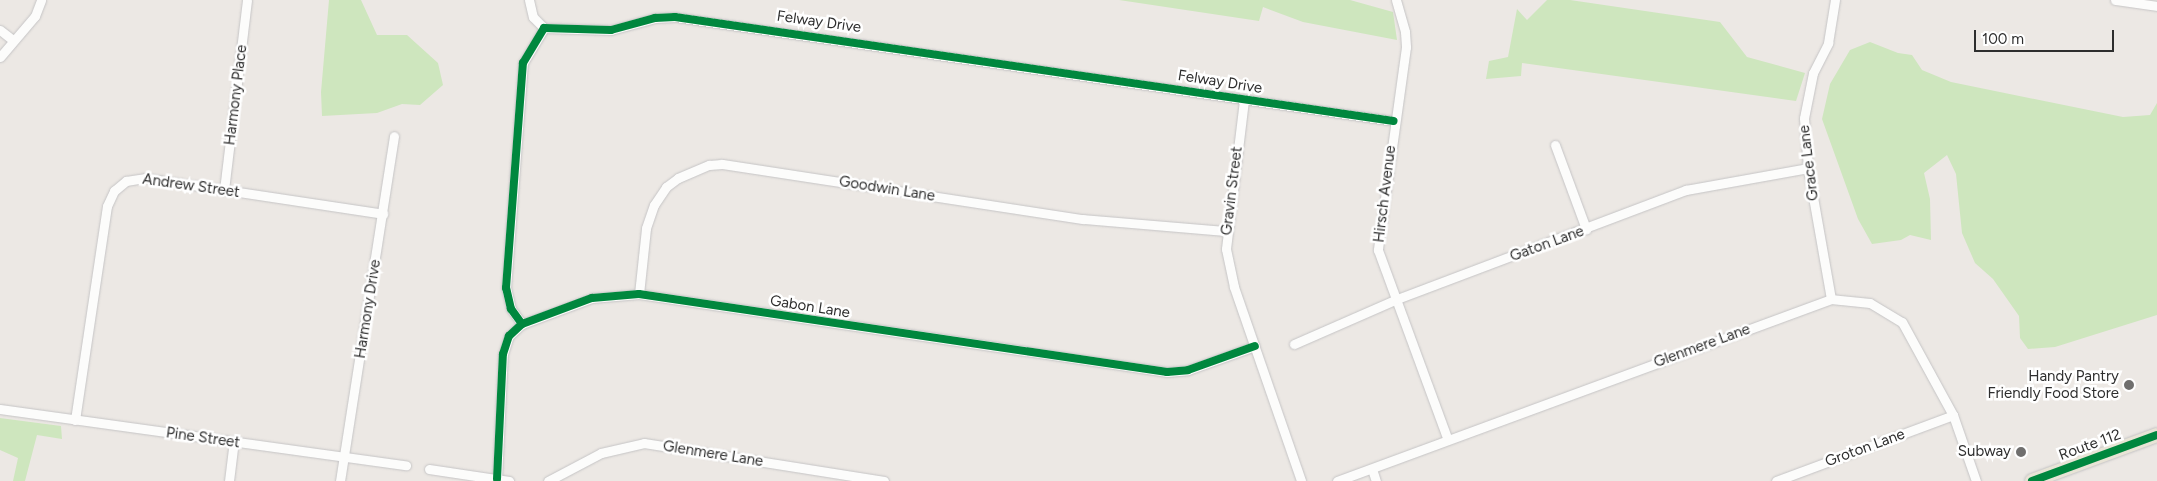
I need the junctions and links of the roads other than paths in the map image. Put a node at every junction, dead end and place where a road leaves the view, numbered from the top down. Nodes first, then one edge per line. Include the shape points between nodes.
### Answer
1 (41, 0) edge
2 (247, 0) edge
3 (529, 0) edge
4 (1396, 0) edge
5 (1835, 0) edge
6 (2115, 0) edge
7 (2157, 6) edge
8 (544, 28) junction
9 (0, 30) edge
10 (13, 40) junction
11 (0, 57) edge
12 (1244, 100) junction
13 (1394, 121) junction
14 (394, 136) dead end
15 (1555, 145) dead end
16 (1808, 168) junction
17 (224, 190) junction
18 (383, 214) junction
19 (1586, 229) junction
20 (1226, 231) junction
21 (639, 294) junction
22 (1397, 299) junction
23 (1831, 299) junction
24 (522, 324) junction
25 (1294, 344) dead end
26 (1255, 346) junction
27 (0, 409) edge
28 (1953, 416) junction
29 (75, 420) junction
30 (2157, 435) edge
31 (1447, 438) junction
32 (234, 442) junction
33 (344, 457) junction
34 (406, 465) dead end
35 (429, 469) dead end
36 (1372, 469) junction
37 (497, 479) junction
38 (229, 481) edge
39 (340, 481) edge
40 (509, 481) edge
41 (548, 481) edge
42 (884, 481) edge
43 (1301, 481) edge
44 (1337, 481) edge
45 (1376, 481) edge
46 (1776, 481) edge
47 (1976, 481) edge
48 (2032, 481) edge

1 - 10 street via 35,16
2 - 17 street, Harmony Place
3 - 8 street via 533,17
4 - 13 street, Hirsch Avenue via 1406,47
5 - 16 street, Grace Lane via 1828,44 1813,73 1805,103 1804,138
6 - 7 street
8 - 12 street, Felway Drive via 611,30 655,18 675,17
8 - 24 street via 523,63 506,288 511,309
9 - 10 street
10 - 11 street
12 - 13 street, Felway Drive
12 - 20 street, Gravin Street
13 - 22 street, Hirsch Avenue via 1378,250
14 - 18 street, Harmony Drive
15 - 19 street
16 - 19 street, Gaton Lane via 1686,190
16 - 23 street, Grace Lane
17 - 18 street, Andrew Street
17 - 29 street, Andrew Street via 140,178 126,181 114,191 107,206
18 - 33 street, Harmony Drive
19 - 22 street, Gaton Lane
20 - 21 street, Goodwin Lane via 1083,219 722,164 709,165 678,178 666,187 654,205 646,228
20 - 26 street, Gravin Street via 1226,249 1234,287
21 - 24 street, Gabon Lane via 592,298
21 - 26 street, Gabon Lane via 1167,372 1188,370
22 - 25 street, Gaton Lane
22 - 31 street, Hirsch Avenue
23 - 28 street, Glenmere Lane via 1870,303 1902,322
23 - 31 street, Glenmere Lane
24 - 37 street, Gabon Lane via 504,345
26 - 43 street, Gravin Street
27 - 29 street, Pine Street
28 - 46 street, Groton Lane
28 - 47 street, Glenmere Lane
29 - 32 street, Pine Street
30 - 48 main road, Route 112
31 - 36 street, Glenmere Lane
32 - 33 street, Pine Street
32 - 38 street
33 - 34 street, Pine Street
33 - 39 street, Harmony Drive
35 - 37 street
36 - 44 street, Glenmere Lane
36 - 45 street
37 - 40 street
41 - 42 street, Glenmere Lane via 601,453 644,443

